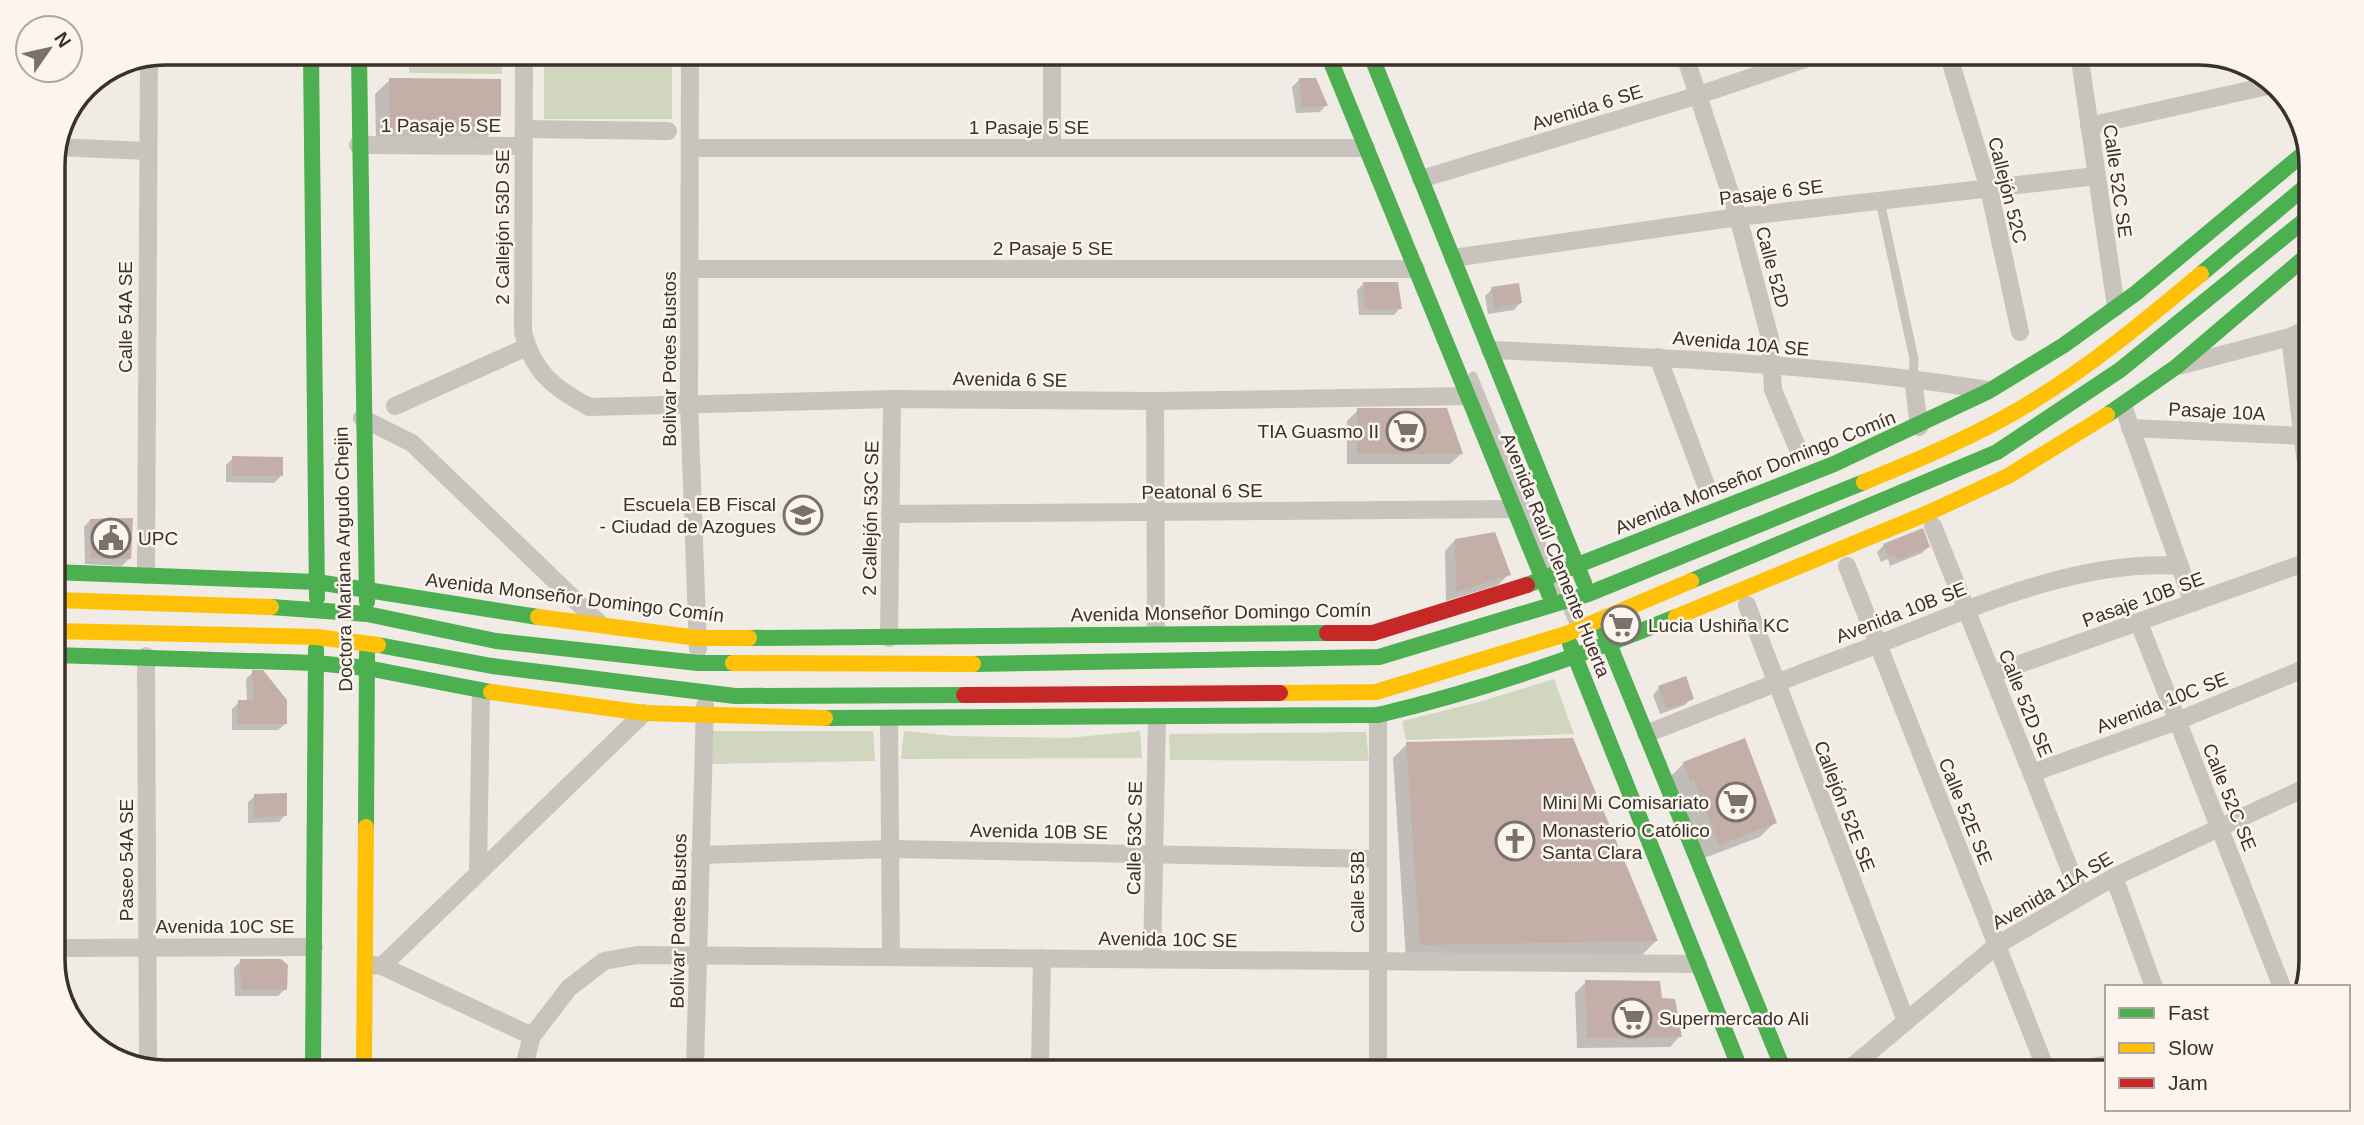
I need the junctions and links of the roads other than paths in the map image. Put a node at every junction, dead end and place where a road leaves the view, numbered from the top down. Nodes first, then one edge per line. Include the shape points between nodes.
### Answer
1 (312, 65) edge
2 (359, 65) edge
3 (524, 65) edge
4 (690, 65) edge
5 (1052, 65) edge
6 (1332, 65) edge
7 (1375, 65) edge
8 (1688, 65) edge
9 (1787, 65) edge
10 (1952, 65) edge
11 (2081, 65) edge
12 (149, 67) edge
13 (2262, 87) edge
14 (1699, 95) junction
15 (2089, 126) junction
16 (668, 131) dead end
17 (524, 138) junction
18 (358, 145) junction
19 (67, 148) edge
20 (691, 148) junction
21 (1052, 148) junction
22 (1366, 148) junction
23 (147, 151) junction
24 (2299, 157) edge
25 (2096, 176) junction
26 (1421, 178) junction
27 (1989, 189) junction
28 (2299, 192) edge
29 (1880, 201) junction
30 (1738, 217) junction
31 (2299, 225) edge
32 (2197, 242) junction
33 (1453, 258) junction
34 (2215, 262) junction
35 (2299, 262) edge
36 (690, 269) junction
37 (1416, 270) junction
38 (2237, 276) junction
39 (2257, 298) junction
40 (2116, 307) junction
41 (2020, 332) dead end
42 (2299, 332) edge
43 (2290, 337) junction
44 (527, 347) junction
45 (1490, 349) junction
46 (1658, 357) junction
47 (1467, 361) dead end
48 (1772, 367) junction
49 (2176, 367) junction
50 (1913, 378) junction
51 (556, 390) joint
52 (1988, 390) junction
53 (1468, 396) junction
54 (892, 399) junction
55 (1155, 401) junction
56 (688, 403) junction
57 (395, 406) dead end
58 (2299, 406) edge
59 (2123, 407) junction
60 (362, 418) junction
61 (1919, 427) junction
62 (2130, 428) junction
63 (2299, 436) edge
64 (1798, 449) dead end
65 (1869, 450) junction
66 (1997, 452) junction
67 (1877, 475) junction
68 (2008, 476) junction
69 (1706, 485) dead end
70 (1514, 509) junction
71 (1156, 513) junction
72 (890, 514) junction
73 (1933, 526) dead end
74 (2299, 565) edge
75 (1847, 566) dead end
76 (2180, 566) junction
77 (1578, 568) junction
78 (65, 572) edge
79 (146, 575) junction
80 (1550, 579) junction
81 (317, 582) junction
82 (366, 589) junction
83 (1588, 594) junction
84 (65, 600) edge
85 (2193, 603) junction
86 (1560, 605) junction
87 (1747, 605) dead end
88 (317, 608) junction
89 (1966, 609) junction
90 (367, 614) junction
91 (1599, 620) junction
92 (599, 623) junction
93 (2138, 623) junction
94 (65, 631) edge
95 (1571, 632) junction
96 (1156, 633) junction
97 (317, 637) junction
98 (698, 638) junction
99 (889, 638) junction
100 (367, 642) junction
101 (1608, 643) junction
102 (1878, 644) junction
103 (65, 655) edge
104 (146, 656) junction
105 (1581, 656) junction
106 (316, 663) junction
107 (698, 663) junction
108 (367, 668) junction
109 (2299, 671) edge
110 (1992, 674) junction
111 (1775, 682) junction
112 (481, 691) junction
113 (1225, 693) junction
114 (705, 694) junction
115 (644, 713) junction
116 (1378, 715) junction
117 (705, 717) junction
118 (1157, 717) junction
119 (1225, 717) junction
120 (889, 719) junction
121 (2177, 721) junction
122 (1646, 734) junction
123 (2032, 773) junction
124 (2299, 791) edge
125 (2219, 826) junction
126 (892, 849) junction
127 (700, 855) junction
128 (1155, 855) junction
129 (1378, 859) junction
130 (478, 871) junction
131 (2114, 877) junction
132 (2080, 895) junction
133 (1997, 945) junction
134 (148, 947) junction
135 (314, 947) junction
136 (65, 948) edge
137 (698, 955) junction
138 (891, 957) junction
139 (1042, 958) junction
140 (1152, 959) junction
141 (1378, 962) junction
142 (1698, 964) junction
143 (373, 965) junction
144 (2153, 985) edge
145 (2281, 985) edge
146 (1906, 1021) junction
147 (531, 1036) junction
148 (148, 1058) edge
149 (313, 1060) edge
150 (364, 1060) edge
151 (525, 1060) edge
152 (695, 1060) edge
153 (1040, 1060) edge
154 (1378, 1060) edge
155 (1737, 1060) edge
156 (1744, 1060) edge
157 (1779, 1060) edge
158 (1860, 1060) edge
159 (2042, 1060) edge

1 - 81 main road, Doctora Mariana Argudo Chejin
2 - 18 main road, Doctora Mariana Argudo Chejin
3 - 17 street, 2 Callejón 53D SE
4 - 20 street, Bolivar Potes Bustos
5 - 21 street
6 - 22 main road, Avenida Raúl Clemente Huerta
7 - 26 main road, Avenida Raúl Clemente Huerta
8 - 14 street, Calle 52D
9 - 14 street, Avenida 6 SE
10 - 27 street, Callejón 52C
11 - 15 street, Calle 52C SE
12 - 23 street, Calle 54A SE
13 - 15 street
14 - 26 street, Avenida 6 SE
14 - 30 street, Calle 52D
15 - 25 street, Calle 52C SE
16 - 17 street, 1 Pasaje 5 SE
17 - 18 street, 1 Pasaje 5 SE
17 - 44 street, 2 Callejón 53D SE via 523,332
18 - 60 main road, Doctora Mariana Argudo Chejin
19 - 23 street
20 - 21 street, 1 Pasaje 5 SE
20 - 36 street, Bolivar Potes Bustos
21 - 22 street, 1 Pasaje 5 SE
22 - 37 main road, Avenida Raúl Clemente Huerta
23 - 79 street, Calle 54A SE
24 - 32 main road, Avenida Monseñor Domingo Comín
25 - 27 street, Pasaje 6 SE
25 - 40 street, Calle 52C SE
26 - 33 main road, Avenida Raúl Clemente Huerta
27 - 29 street, Pasaje 6 SE
27 - 41 street, Callejón 52C
28 - 34 main road
29 - 30 street, Pasaje 6 SE
29 - 50 lane via 1914,359
30 - 33 street, Pasaje 6 SE
30 - 48 street, Calle 52D via 1770,338
31 - 38 main road
32 - 34 main road
32 - 40 main road, Avenida Monseñor Domingo Comín
33 - 45 main road, Avenida Raúl Clemente Huerta
34 - 67 main road via 2136,328 2038,398 1924,457
35 - 39 main road
36 - 37 street, 2 Pasaje 5 SE
36 - 56 street, Bolivar Potes Bustos
37 - 53 main road, Avenida Raúl Clemente Huerta
38 - 39 main road
38 - 66 main road via 2153,346 2047,423
39 - 49 main road
40 - 52 main road, Avenida Monseñor Domingo Comín
42 - 43 street
43 - 49 street
43 - 58 street
44 - 51 street, 2 Callejón 53D SE
44 - 57 street
45 - 46 street, Avenida 10A SE
45 - 77 main road, Avenida Raúl Clemente Huerta
46 - 48 street, Avenida 10A SE
46 - 69 street
47 - 80 lane
48 - 50 street, Avenida 10A SE
48 - 64 street, Calle 52D via 1774,396
49 - 59 main road
50 - 52 street, Avenida 10A SE
50 - 61 street
51 - 56 street, Avenida 6 SE via 589,407
52 - 61 main road, Avenida Monseñor Domingo Comín
53 - 55 street, Avenida 6 SE
53 - 70 main road, Avenida Raúl Clemente Huerta
54 - 55 street, Avenida 6 SE
54 - 56 street, Avenida 6 SE
54 - 72 street, 2 Callejón 53C SE
55 - 71 street
56 - 98 street, Bolivar Potes Bustos
59 - 62 street
59 - 68 main road
60 - 82 main road, Doctora Mariana Argudo Chejin
60 - 92 street via 412,443
61 - 65 main road, Avenida Monseñor Domingo Comín
62 - 63 street, Pasaje 10A
62 - 76 street
65 - 67 main road
65 - 77 main road, Avenida Monseñor Domingo Comín
66 - 68 main road
66 - 91 main road
67 - 83 main road
68 - 101 main road
70 - 71 street, Peatonal 6 SE
70 - 80 main road, Avenida Raúl Clemente Huerta
71 - 72 street, Peatonal 6 SE
71 - 96 street
72 - 99 street, 2 Callejón 53C SE
73 - 89 street, Calle 52D SE
74 - 85 street, Pasaje 10B SE
75 - 102 street, Calle 52E SE
76 - 85 street
76 - 89 street, Avenida 10B SE via 2096,570
77 - 80 main road, Avenida Monseñor Domingo Comín
77 - 83 main road, Avenida Raúl Clemente Huerta
78 - 79 main road, Avenida Monseñor Domingo Comín
79 - 81 main road, Avenida Monseñor Domingo Comín
80 - 86 main road, Avenida Raúl Clemente Huerta
80 - 96 main road, Avenida Monseñor Domingo Comín via 1373,634
81 - 82 main road, Avenida Monseñor Domingo Comín
81 - 88 main road, Doctora Mariana Argudo Chejin
82 - 90 main road, Doctora Mariana Argudo Chejin
82 - 92 main road, Avenida Monseñor Domingo Comín
83 - 86 main road
83 - 91 main road, Avenida Raúl Clemente Huerta
84 - 88 main road
85 - 93 street, Pasaje 10B SE
86 - 95 main road, Avenida Raúl Clemente Huerta
86 - 107 main road via 1379,657 888,665
87 - 111 street, Callejón 52E SE
88 - 90 main road
88 - 97 main road, Doctora Mariana Argudo Chejin
89 - 102 street, Avenida 10B SE
89 - 110 street, Calle 52D SE
90 - 100 main road, Doctora Mariana Argudo Chejin
90 - 107 main road via 496,640
91 - 95 main road
91 - 101 main road, Avenida Raúl Clemente Huerta
92 - 98 main road, Avenida Monseñor Domingo Comín
93 - 110 street, Pasaje 10B SE
93 - 121 street, Calle 52C SE
94 - 97 main road
95 - 105 main road, Avenida Raúl Clemente Huerta
95 - 113 main road via 1377,692
96 - 99 main road, Avenida Monseñor Domingo Comín
97 - 100 main road
97 - 106 main road, Doctora Mariana Argudo Chejin
98 - 99 main road, Avenida Monseñor Domingo Comín
98 - 107 street, Bolivar Potes Bustos
100 - 108 main road, Doctora Mariana Argudo Chejin
100 - 114 main road via 492,666
101 - 105 main road
101 - 122 main road, Avenida Raúl Clemente Huerta
102 - 111 street, Avenida 10B SE
102 - 133 street, Calle 52E SE
103 - 104 main road
104 - 106 main road
104 - 134 street, Paseo 54A SE
105 - 116 main road via 1458,696
105 - 142 main road, Avenida Raúl Clemente Huerta
105 - 156 lane
106 - 108 main road
106 - 135 main road, Doctora Mariana Argudo Chejin
108 - 112 main road
108 - 143 main road, Doctora Mariana Argudo Chejin
109 - 121 street, Avenida 10C SE
110 - 123 street, Calle 52D SE
111 - 122 street, Avenida 10B SE
111 - 146 street, Callejón 52E SE
112 - 115 main road
112 - 130 street
113 - 114 main road
113 - 119 main road
114 - 117 street, Bolivar Potes Bustos
115 - 117 main road
115 - 130 street
116 - 119 main road
116 - 129 street, Calle 53B
117 - 120 main road
117 - 127 street, Bolivar Potes Bustos
118 - 119 main road
118 - 120 main road
118 - 128 street, Calle 53C SE
120 - 126 street
121 - 123 street, Avenida 10C SE
121 - 125 street, Calle 52C SE
122 - 157 main road, Avenida Raúl Clemente Huerta
123 - 132 street, Calle 52D SE
124 - 125 street, Avenida 11A SE
125 - 131 street, Avenida 11A SE
125 - 145 street, Calle 52C SE
126 - 127 street, Avenida 10B SE
126 - 128 street, Avenida 10B SE
126 - 138 street
127 - 137 street, Bolivar Potes Bustos
128 - 129 street, Avenida 10B SE
128 - 140 street, Calle 53C SE
129 - 141 street, Calle 53B
130 - 143 street
131 - 132 street, Avenida 11A SE
131 - 144 street
132 - 133 street, Avenida 11A SE
133 - 146 street, Avenida 11A SE
133 - 159 street, Calle 52E SE
134 - 135 street, Avenida 10C SE
134 - 136 street, Avenida 10C SE
134 - 148 street, Paseo 54A SE
135 - 149 main road, Doctora Mariana Argudo Chejin
137 - 138 street, Avenida 10C SE
137 - 147 street, Avenida 10C SE via 637,955 604,961 569,988
137 - 152 street, Bolivar Potes Bustos
138 - 139 street, Avenida 10C SE
139 - 140 street, Avenida 10C SE
139 - 153 street
140 - 141 street, Avenida 10C SE
141 - 142 street, Avenida 10C SE
141 - 154 street, Calle 53B
142 - 155 main road, Avenida Raúl Clemente Huerta
143 - 147 street
143 - 150 main road, Doctora Mariana Argudo Chejin
146 - 158 street, Avenida 11A SE
147 - 151 street

